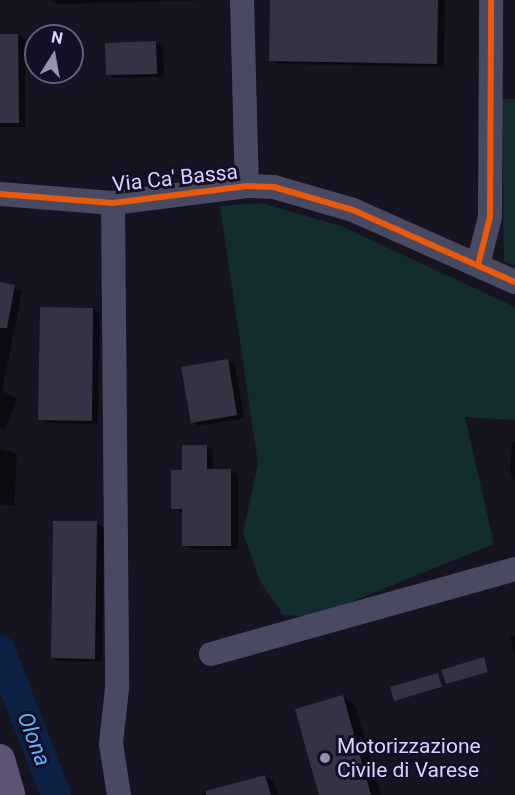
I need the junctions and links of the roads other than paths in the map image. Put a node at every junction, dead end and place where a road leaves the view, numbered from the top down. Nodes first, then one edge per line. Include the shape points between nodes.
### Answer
1 (242, 0) edge
2 (491, 0) edge
3 (248, 186) junction
4 (0, 194) edge
5 (113, 203) junction
6 (478, 265) junction
7 (515, 282) edge
8 (515, 569) edge
9 (212, 654) dead end
10 (0, 759) edge
11 (10, 795) edge
12 (119, 795) edge

1 - 3 street
2 - 6 street via 490,217
3 - 5 street, Via Ca' Bassa
3 - 6 street, Via Ca' Bassa via 274,187 353,210
4 - 5 street, Via Ca' Bassa
5 - 12 street via 117,688 111,744
6 - 7 street, Via Ca' Bassa
8 - 9 street
10 - 11 main road

